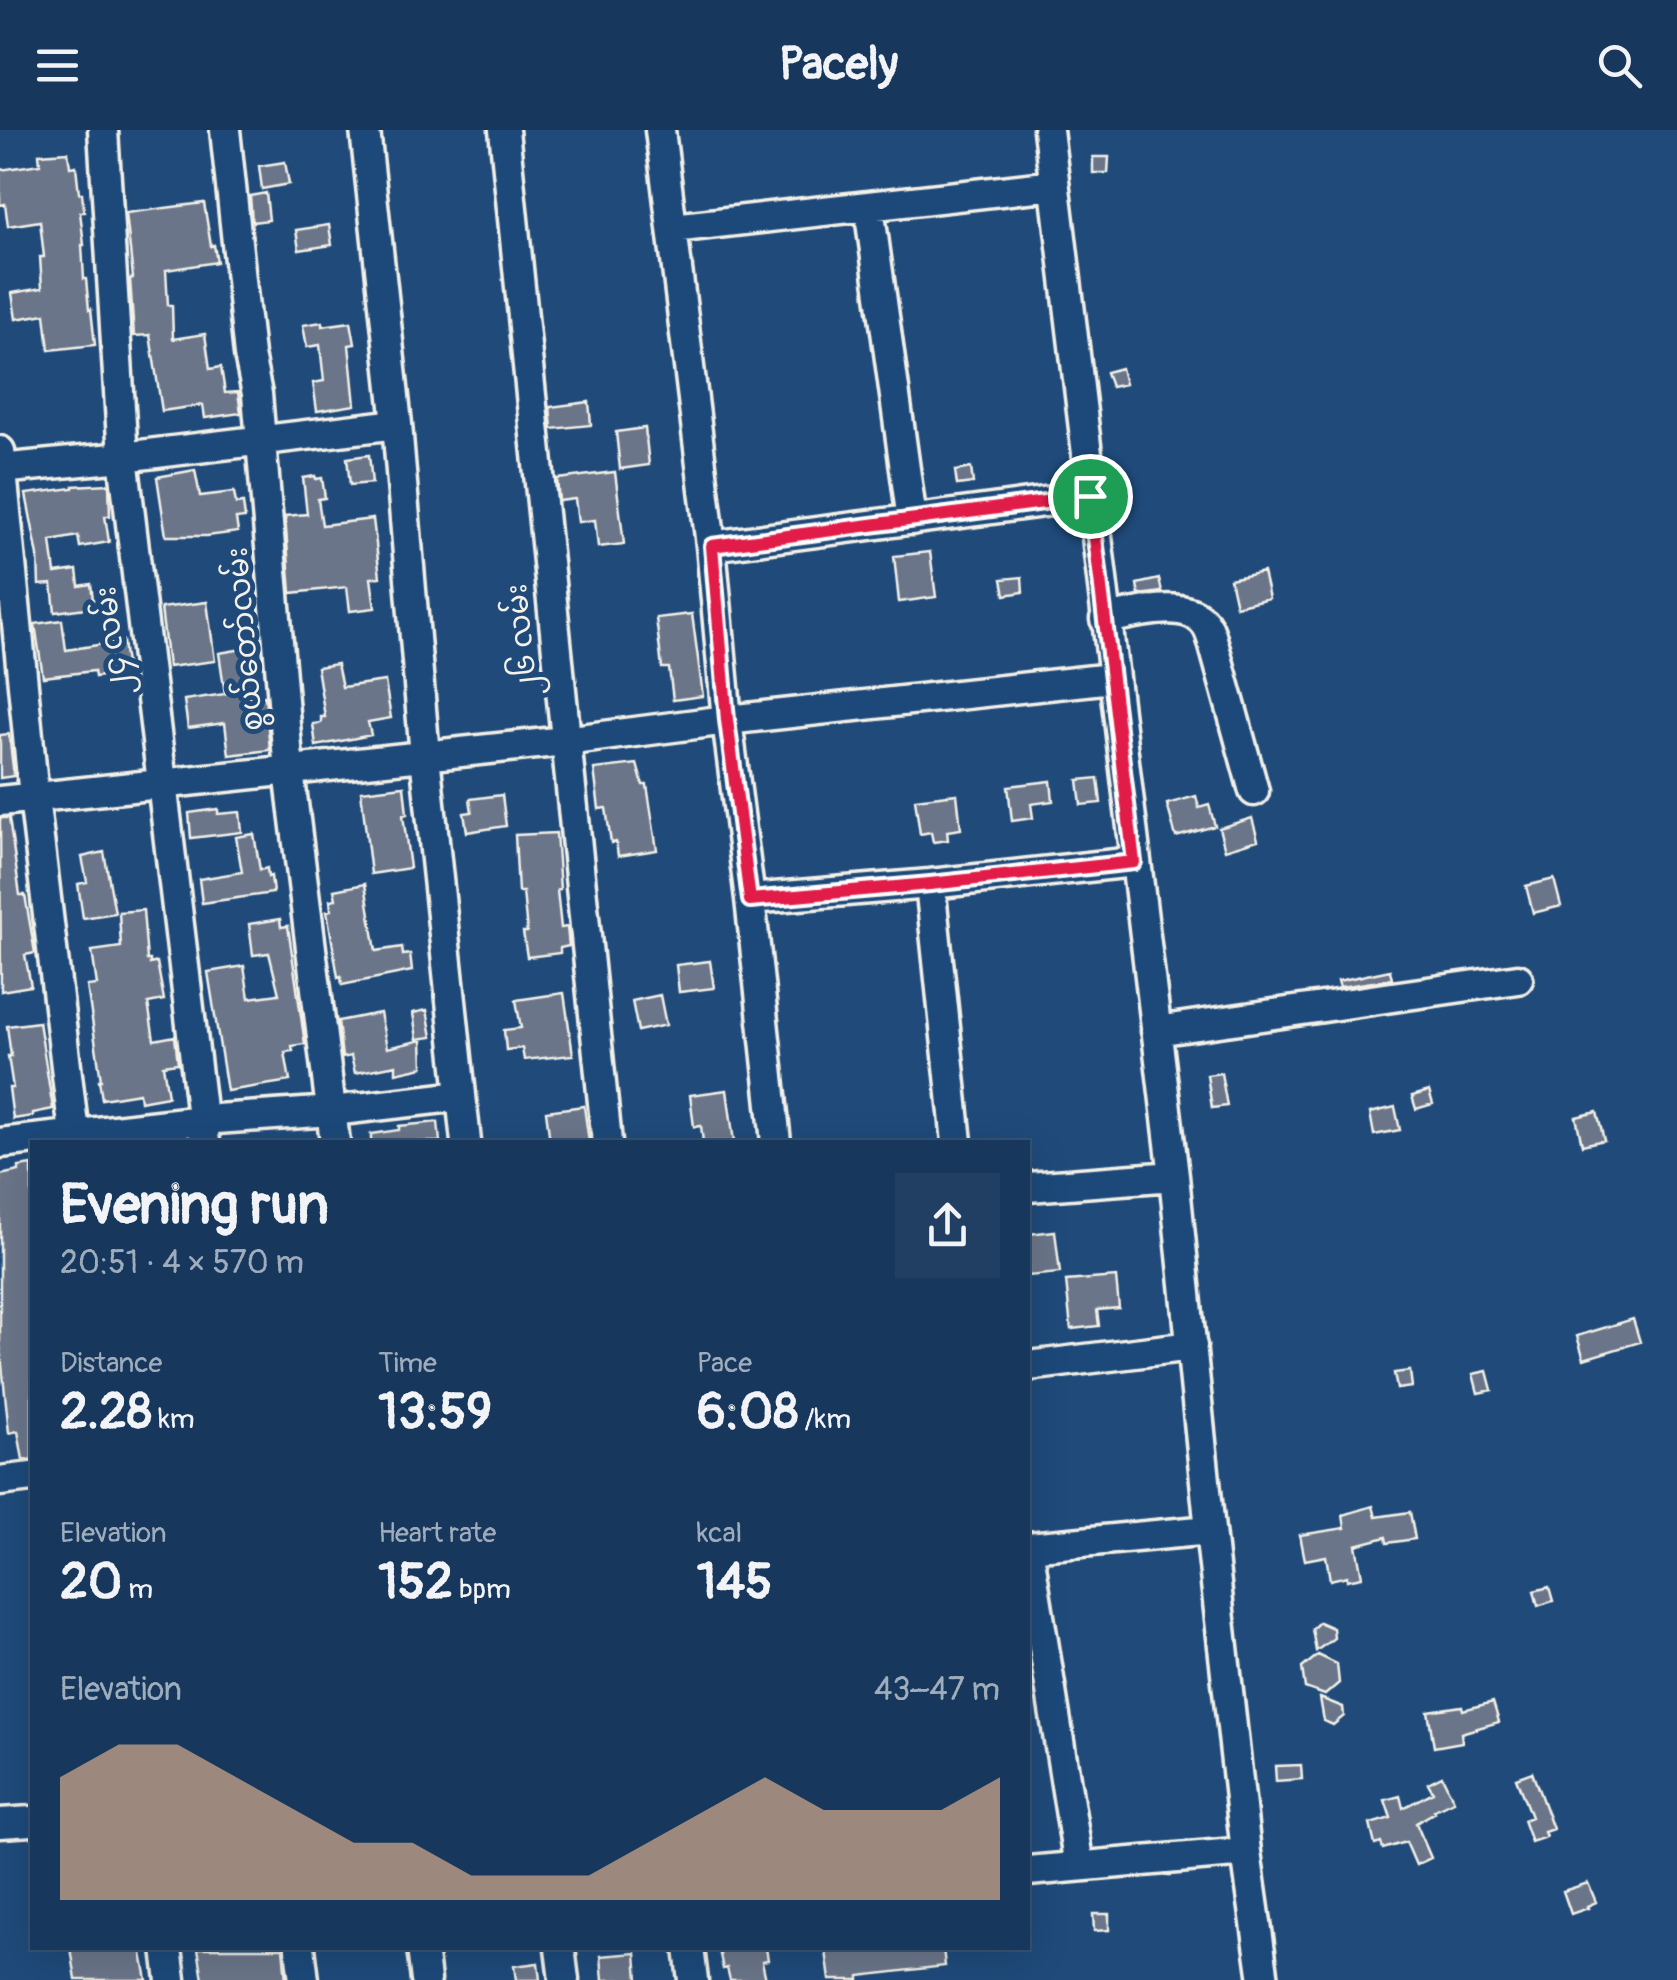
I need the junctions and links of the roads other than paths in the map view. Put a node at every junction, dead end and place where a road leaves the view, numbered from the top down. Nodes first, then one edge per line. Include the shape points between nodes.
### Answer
1 (103, 130) edge
2 (225, 130) edge
3 (365, 130) edge
4 (504, 130) edge
5 (660, 130) edge
6 (1048, 130) edge
7 (1054, 185) junction
8 (869, 207) junction
9 (674, 228) junction
10 (397, 424) junction
11 (261, 441) junction
12 (122, 457) junction
13 (1, 463) edge
14 (1090, 496) junction
15 (912, 520) junction
16 (712, 546) junction
17 (1105, 619) junction
18 (1112, 678) junction
19 (727, 720) junction
20 (565, 741) junction
21 (424, 756) junction
22 (289, 770) junction
23 (161, 784) junction
24 (1254, 791) dead end
25 (34, 797) junction
26 (0, 800) edge
27 (1134, 862) junction
28 (930, 884) junction
29 (750, 900) junction
30 (1518, 979) dead end
31 (1156, 1032) junction
32 (461, 1096) junction
33 (332, 1111) junction
34 (204, 1131) edge
35 (75, 1139) edge
36 (335, 1140) edge
37 (466, 1140) edge
38 (607, 1140) edge
39 (776, 1140) edge
40 (957, 1140) edge
41 (30, 1141) edge
42 (0, 1143) edge
43 (1174, 1176) junction
44 (1030, 1187) edge
45 (1192, 1346) junction
46 (1030, 1366) edge
47 (30, 1477) edge
48 (0, 1481) edge
49 (1210, 1530) junction
50 (1030, 1546) edge
51 (1030, 1558) edge
52 (30, 1821) edge
53 (0, 1824) edge
54 (1246, 1852) junction
55 (1080, 1866) junction
56 (1030, 1872) edge
57 (167, 1950) edge
58 (300, 1950) edge
59 (422, 1950) edge
60 (560, 1950) edge
61 (690, 1950) edge
62 (171, 1980) edge
63 (304, 1980) edge
64 (426, 1980) edge
65 (564, 1980) edge
66 (693, 1980) edge
67 (1264, 1980) edge

1 - 12 street, ၂၄ လမ်း
2 - 11 street, စွယ်တော်လမ်း
3 - 10 street
4 - 20 street, ၂၆ လမ်း
5 - 9 street
6 - 7 street
7 - 8 street
7 - 14 street
8 - 9 street
8 - 15 street
9 - 16 street
10 - 11 street
10 - 21 street
11 - 12 street
11 - 22 street, စွယ်တော်လမ်း
12 - 13 street
12 - 23 street, ၂၄ လမ်း
13 - 25 street
14 - 15 street
14 - 17 street
15 - 16 street
16 - 19 street
17 - 18 street
17 - 24 street via 1173,609 1208,625
18 - 19 street
18 - 27 street
19 - 20 street
19 - 29 street
20 - 21 street
20 - 38 street, ၂၆ လမ်း
21 - 22 street
21 - 32 street
22 - 23 street
22 - 33 street, စွယ်တော်လမ်း
23 - 25 street
23 - 34 street, ၂၄ လမ်း
25 - 26 street
25 - 35 street
27 - 28 street
27 - 31 street
28 - 29 street
28 - 40 street
29 - 39 street
30 - 31 street
31 - 43 street
32 - 33 street
32 - 37 street
33 - 34 street
33 - 36 street, စွယ်တော်လမ်း
34 - 35 street
41 - 42 street
43 - 44 street
43 - 45 street
45 - 46 street
45 - 49 street
47 - 48 street
49 - 50 street
49 - 54 street
51 - 55 street
52 - 53 street
54 - 55 street
54 - 67 street
55 - 56 street
57 - 62 street
58 - 63 street
59 - 64 street
60 - 65 street
61 - 66 street

